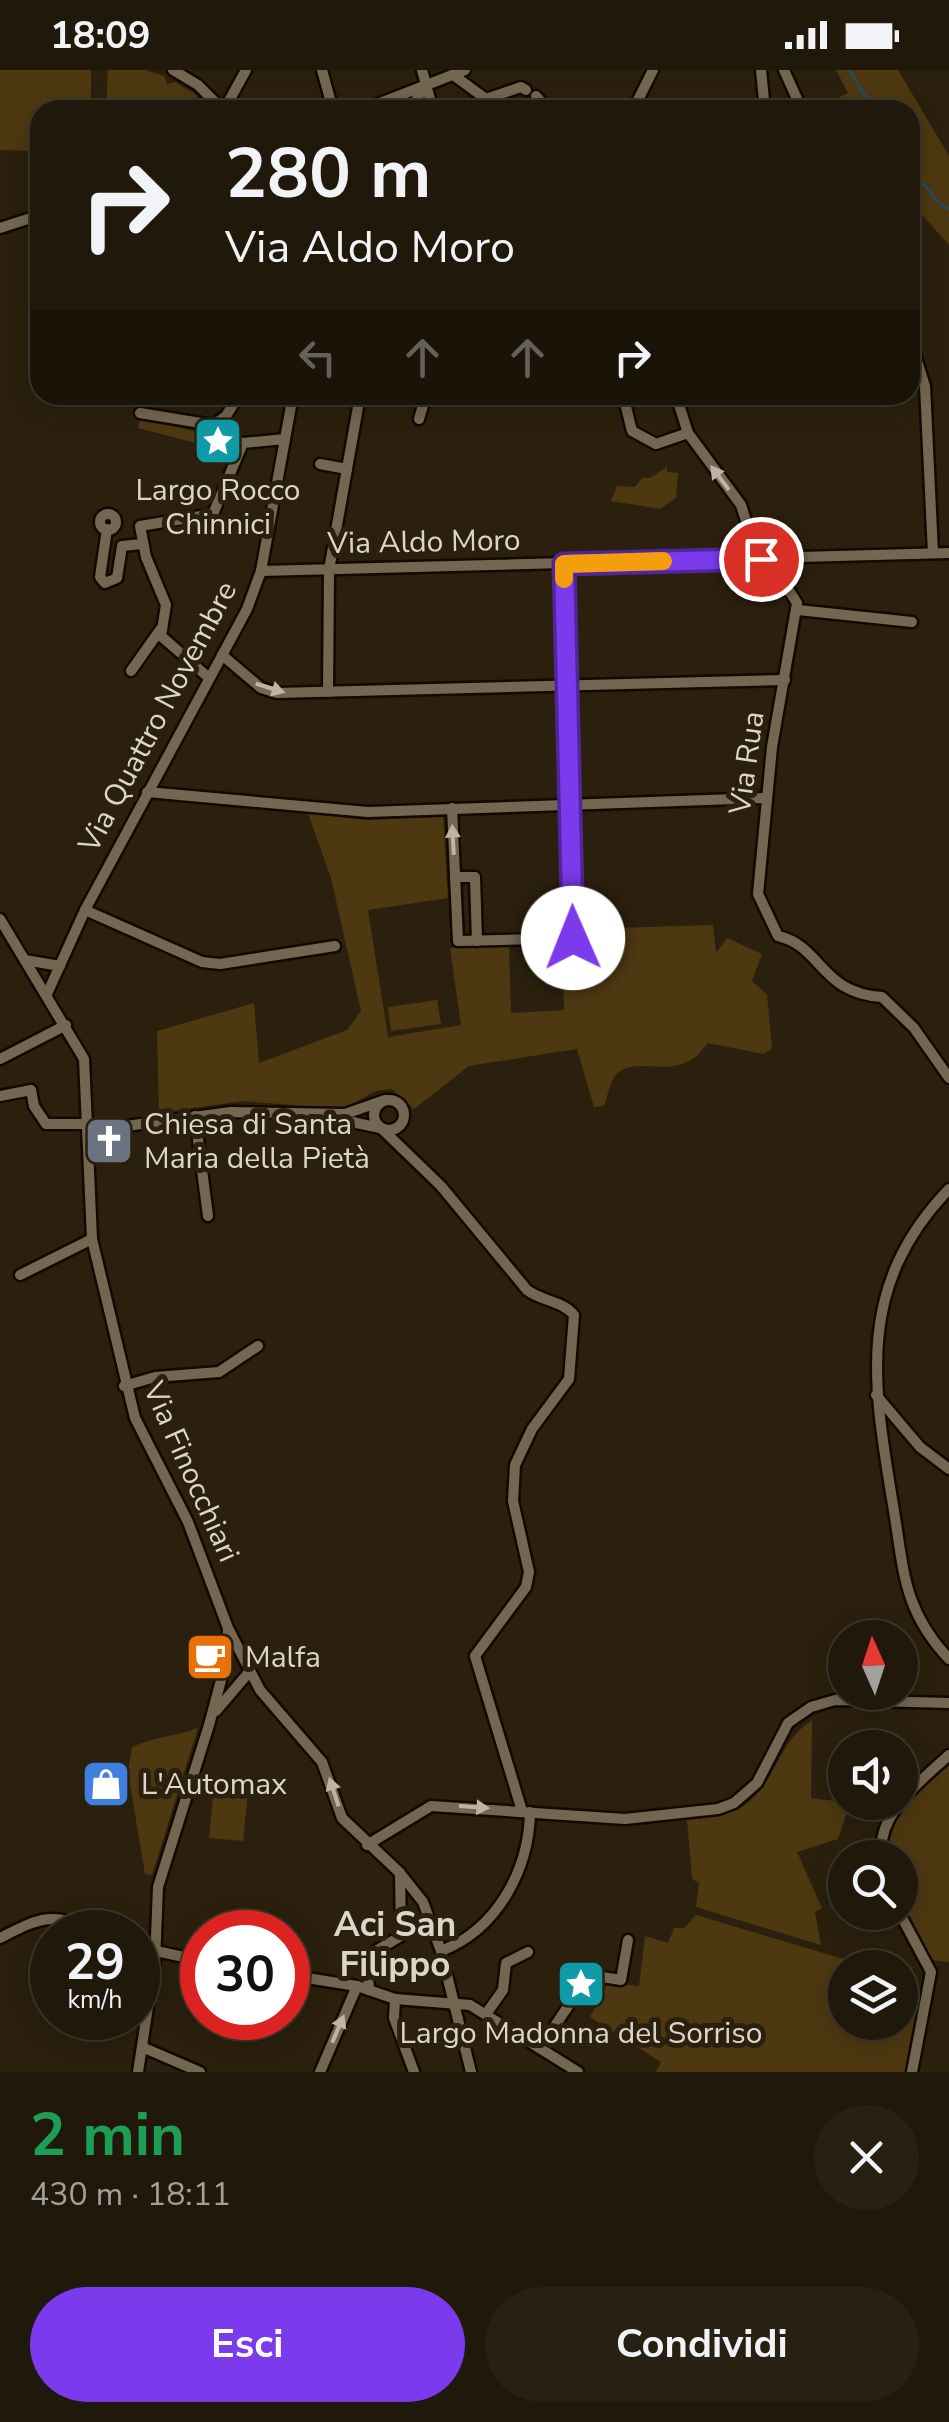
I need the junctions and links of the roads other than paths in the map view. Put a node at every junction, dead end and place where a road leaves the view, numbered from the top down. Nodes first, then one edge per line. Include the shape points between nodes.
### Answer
1 (173, 70) edge
2 (246, 70) edge
3 (322, 70) edge
4 (422, 70) edge
5 (654, 70) edge
6 (761, 70) edge
7 (784, 70) edge
8 (460, 74) edge
9 (424, 86) junction
10 (214, 100) edge
11 (230, 100) edge
12 (330, 100) edge
13 (388, 100) edge
14 (416, 100) edge
15 (429, 100) edge
16 (537, 100) edge
17 (639, 100) edge
18 (764, 100) edge
19 (798, 100) edge
20 (30, 218) edge
21 (0, 228) edge
22 (920, 370) edge
23 (233, 405) edge
24 (291, 405) edge
25 (358, 405) edge
26 (423, 405) edge
27 (626, 405) edge
28 (679, 405) edge
29 (140, 413) dead end
30 (419, 419) dead end
31 (213, 425) junction
32 (688, 434) junction
33 (285, 439) junction
34 (244, 442) junction
35 (320, 464) dead end
36 (347, 470) junction
37 (140, 526) junction
38 (142, 544) junction
39 (933, 553) junction
40 (949, 553) edge
41 (768, 558) junction
42 (564, 564) junction
43 (329, 570) junction
44 (261, 571) junction
45 (798, 610) junction
46 (912, 622) dead end
47 (160, 630) junction
48 (222, 655) junction
49 (131, 671) dead end
50 (208, 677) junction
51 (784, 680) junction
52 (566, 683) junction
53 (328, 692) junction
54 (146, 792) junction
55 (766, 798) junction
56 (570, 804) junction
57 (452, 808) junction
58 (455, 878) junction
59 (84, 910) junction
60 (0, 919) edge
61 (477, 940) junction
62 (334, 946) dead end
63 (25, 960) junction
64 (60, 966) junction
65 (47, 994) junction
66 (66, 1025) junction
67 (0, 1059) edge
68 (949, 1078) edge
69 (0, 1096) edge
70 (385, 1100) junction
71 (317, 1115) junction
72 (195, 1116) junction
73 (404, 1118) junction
74 (89, 1128) junction
75 (382, 1129) junction
76 (420, 1164) junction
77 (949, 1189) edge
78 (208, 1216) dead end
79 (92, 1239) junction
80 (20, 1275) dead end
81 (258, 1346) dead end
82 (124, 1386) junction
83 (875, 1394) junction
84 (949, 1469) edge
85 (228, 1628) junction
86 (949, 1660) edge
87 (249, 1667) junction
88 (224, 1668) junction
89 (947, 1704) edge
90 (209, 1725) junction
91 (949, 1754) edge
92 (526, 1812) junction
93 (882, 1840) edge
94 (367, 1846) junction
95 (396, 1870) junction
96 (157, 1910) edge
97 (30, 1925) edge
98 (909, 1930) edge
99 (0, 1938) edge
100 (628, 1940) dead end
101 (446, 1949) junction
102 (528, 1952) dead end
103 (310, 1979) edge
104 (357, 1986) junction
105 (369, 1990) junction
106 (394, 1999) junction
107 (452, 2004) junction
108 (486, 2014) junction
109 (143, 2040) edge
110 (142, 2046) junction
111 (540, 2048) junction
112 (138, 2072) edge
113 (200, 2072) edge
114 (320, 2072) edge
115 (414, 2072) edge
116 (471, 2072) edge
117 (578, 2072) edge
118 (912, 2072) edge

1 - 10 street
2 - 11 street
3 - 12 street
4 - 9 street
5 - 17 street
6 - 18 street
7 - 19 street
8 - 9 street
8 - 16 street via 486,99 528,91
9 - 13 street
9 - 14 street
9 - 15 street
20 - 21 street
22 - 39 street
23 - 31 street
24 - 33 street, Via Quattro Novembre
25 - 36 street
26 - 30 street
27 - 32 street via 632,431 656,444
28 - 32 street
29 - 31 street
31 - 34 street via 213,437
41 -> 32 street via 741,505
33 - 34 street
33 - 44 street, Via Quattro Novembre
34 - 37 street via 213,514
35 - 36 street
36 - 43 street
37 - 38 street
37 - 38 street via 111,526 100,577 106,583 118,578 122,546
38 - 47 street via 166,605
39 - 40 street, Via Aldo Moro
39 - 41 street, Via Aldo Moro
41 - 42 street, Via Aldo Moro
41 - 45 street
42 - 43 street, Via Aldo Moro
42 - 52 street
43 - 44 street, Via Aldo Moro
43 - 53 street
44 - 48 street, Via Quattro Novembre
45 - 46 street
45 - 51 street, Via Rua
47 - 49 street
47 - 50 street
48 - 50 street, Via Quattro Novembre
48 -> 53 street via 270,692
50 - 54 street, Via Quattro Novembre
51 - 52 street
51 - 55 street, Via Rua
52 - 53 street
52 - 56 street
54 - 57 street via 368,812
54 - 59 street, Via Quattro Novembre
55 - 56 street
55 - 68 street, Via Rua via 758,894 778,936 795,940 822,973 854,995 882,997
56 - 57 street
56 - 61 street via 573,938
58 -> 57 street
58 - 61 street via 458,941
58 - 61 street via 475,877
59 - 62 street via 202,962
59 - 64 street, Via Quattro Novembre
60 - 63 street, Via Finocchiari
63 - 64 street
63 - 65 street, Via Finocchiari
64 - 65 street, Via Quattro Novembre
65 - 66 street, Via Finocchiari
66 - 67 street
66 - 74 street, Via Finocchiari via 84,1059
69 - 74 street via 31,1090 46,1124
70 - 71 street via 345,1114
70 - 73 street via 397,1102
70 - 75 street via 373,1113
71 - 72 street
71 - 75 street
72 - 74 street
72 - 78 street
73 - 75 street via 398,1127
73 - 76 street via 405,1141
74 - 79 street, Via Finocchiari
75 - 76 street
76 - 92 street via 527,1290 571,1310 569,1380 514,1465 526,1587 474,1656
77 - 83 street via 900,1256 881,1319
79 - 80 street
79 - 82 street, Via Finocchiari
81 - 82 street via 219,1372
82 - 85 street, Via Finocchiari via 188,1522
83 - 84 street via 920,1447
83 - 86 street via 906,1590 918,1622
85 - 87 street, Via Finocchiari
85 - 88 street
87 - 88 street
87 - 90 street
94 -> 87 street, Via Finocchiari via 342,1818 314,1750 280,1717
88 - 90 street
89 - 92 street via 835,1700 811,1706 788,1723 756,1783 718,1809 626,1819
90 - 96 street via 158,1887
91 - 93 street via 889,1818
94 -> 92 street via 431,1806
92 - 101 street via 523,1867 515,1883 470,1936
94 - 95 street, Via Finocchiari
95 - 101 street, Via Finocchiari via 423,1902
95 - 105 street via 401,1936 367,1956
97 - 99 street
98 - 118 street via 931,1972
100 - 111 street via 620,1980 585,1981
101 - 107 street, Via Finocchiari
102 - 108 street via 506,1963 504,1990
103 - 104 street
104 - 105 street
114 -> 104 street
105 - 106 street
106 - 107 street
106 - 115 street via 394,2018
107 - 108 street
107 - 116 street, Via Finocchiari
108 - 111 street
109 - 110 street
110 - 112 street
110 - 113 street
111 - 117 street

